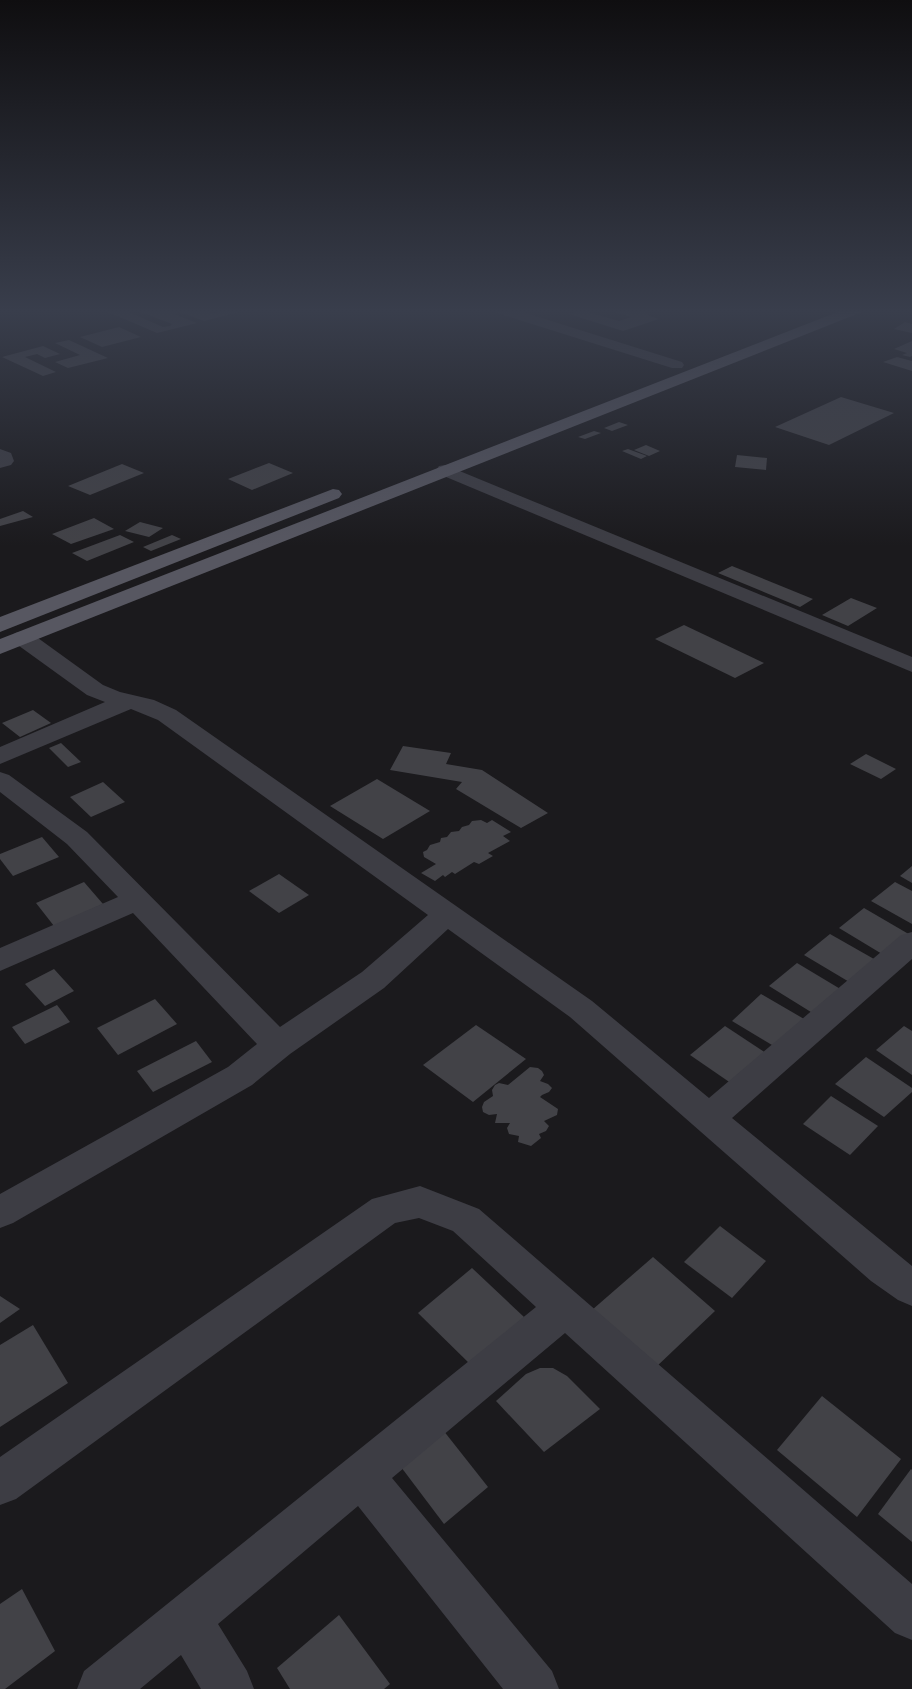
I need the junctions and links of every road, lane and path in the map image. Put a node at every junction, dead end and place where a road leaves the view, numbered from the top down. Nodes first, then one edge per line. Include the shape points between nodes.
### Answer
1 (615, 388) edge
2 (655, 388) edge
3 (522, 422) dead end
4 (0, 454) edge
5 (422, 459) dead end
6 (0, 463) edge
7 (445, 470) junction
8 (348, 488) dead end
9 (8, 637) edge
10 (912, 665) edge
11 (128, 701) junction
12 (0, 756) edge
13 (0, 780) edge
14 (137, 900) junction
15 (447, 914) junction
16 (912, 942) edge
17 (0, 960) edge
18 (278, 1045) junction
19 (708, 1119) junction
20 (0, 1212) edge
21 (912, 1288) edge
22 (565, 1308) junction
23 (361, 1475) junction
24 (0, 1483) edge
25 (912, 1616) edge
26 (187, 1619) junction
27 (102, 1689) edge
28 (229, 1689) edge
29 (534, 1689) edge

1 - 3 main road
2 - 7 main road
4 - 6 street via 5,461
5 - 7 main road
7 - 9 main road
7 - 10 street
8 - 9 main road
9 - 11 street via 95,690
11 - 12 street
11 - 15 street via 167,715
13 - 14 street via 77,838
14 - 17 street
14 - 18 street
15 - 18 street via 373,980
15 - 19 street via 581,1009
16 - 19 street
18 - 20 street via 240,1076
19 - 21 street via 885,1269
22 - 23 street
22 - 24 street via 466,1220 420,1202 385,1210
22 - 25 street
23 - 26 street
23 - 29 street
26 - 27 street
26 - 28 street

